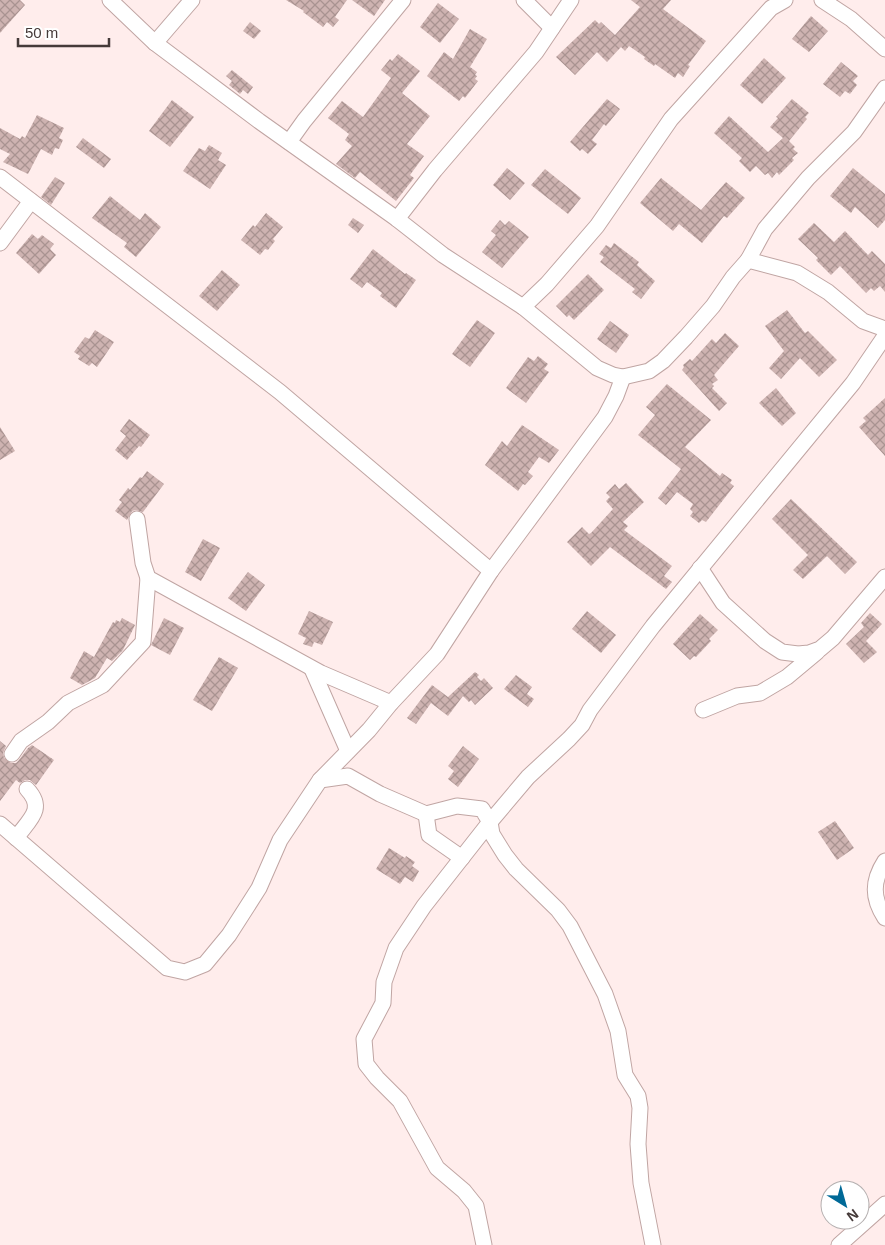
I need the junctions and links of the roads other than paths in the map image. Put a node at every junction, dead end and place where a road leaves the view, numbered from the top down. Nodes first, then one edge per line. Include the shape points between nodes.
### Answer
1 (110, 0) edge
2 (192, 0) edge
3 (403, 0) edge
4 (524, 0) edge
5 (570, 0) edge
6 (785, 0) edge
7 (822, 0) edge
8 (552, 28) junction
9 (155, 43) junction
10 (885, 50) edge
11 (885, 88) edge
12 (289, 142) junction
13 (0, 177) edge
14 (31, 201) junction
15 (397, 220) junction
16 (0, 243) edge
17 (748, 260) junction
18 (523, 308) junction
19 (885, 329) edge
20 (885, 336) edge
21 (623, 377) junction
22 (137, 519) dead end
23 (700, 568) junction
24 (491, 571) junction
25 (885, 577) edge
26 (148, 578) junction
27 (820, 649) junction
28 (312, 669) junction
29 (391, 703) junction
30 (704, 710) dead end
31 (348, 751) junction
32 (12, 754) dead end
33 (320, 780) junction
34 (27, 790) dead end
35 (426, 814) junction
36 (490, 822) junction
37 (0, 824) edge
38 (16, 838) junction
39 (462, 858) junction
40 (885, 861) edge
41 (885, 918) edge
42 (885, 1204) edge
43 (484, 1245) edge
44 (653, 1245) edge
45 (839, 1245) edge

1 - 9 street
2 - 9 street
3 - 12 street
4 - 8 street
5 - 8 street
6 - 18 street via 771,8 671,119 597,226
7 - 10 street via 851,19
8 - 15 street via 536,52 435,170
9 - 12 street
11 - 17 street via 854,132 764,229
12 - 15 street
13 - 14 street
14 - 16 street
14 - 24 street via 280,392
15 - 18 street
17 - 19 street via 797,273 828,292 862,321
17 - 21 street via 713,306 662,361 649,371
18 - 21 street via 597,368
20 - 23 street via 853,382
21 - 24 street via 605,417
22 - 26 street
23 - 27 street via 723,603 765,641 782,652 798,654
23 - 36 street via 653,626 582,725 528,777
24 - 29 street via 437,654
25 - 27 street
26 - 28 street
26 - 32 street via 143,642 103,685 68,703 21,741
27 - 30 street via 787,677 760,693 737,696
28 - 29 street
28 - 31 street
29 - 31 street
31 - 33 street
33 - 35 street via 348,776
33 - 38 street via 280,840 259,888 229,935 206,964 186,972 167,968
34 - 38 street via 37,804 36,811
35 - 36 street via 457,806 482,809
35 - 39 street via 429,835
36 - 39 street
36 - 44 street via 492,834 511,862 570,926 605,994 618,1031 625,1075 638,1096 641,1183
37 - 38 street
39 - 43 street via 396,948 384,982 383,1003 364,1038 366,1064 400,1100 438,1168 476,1206
40 - 41 street via 874,889
42 - 45 street

